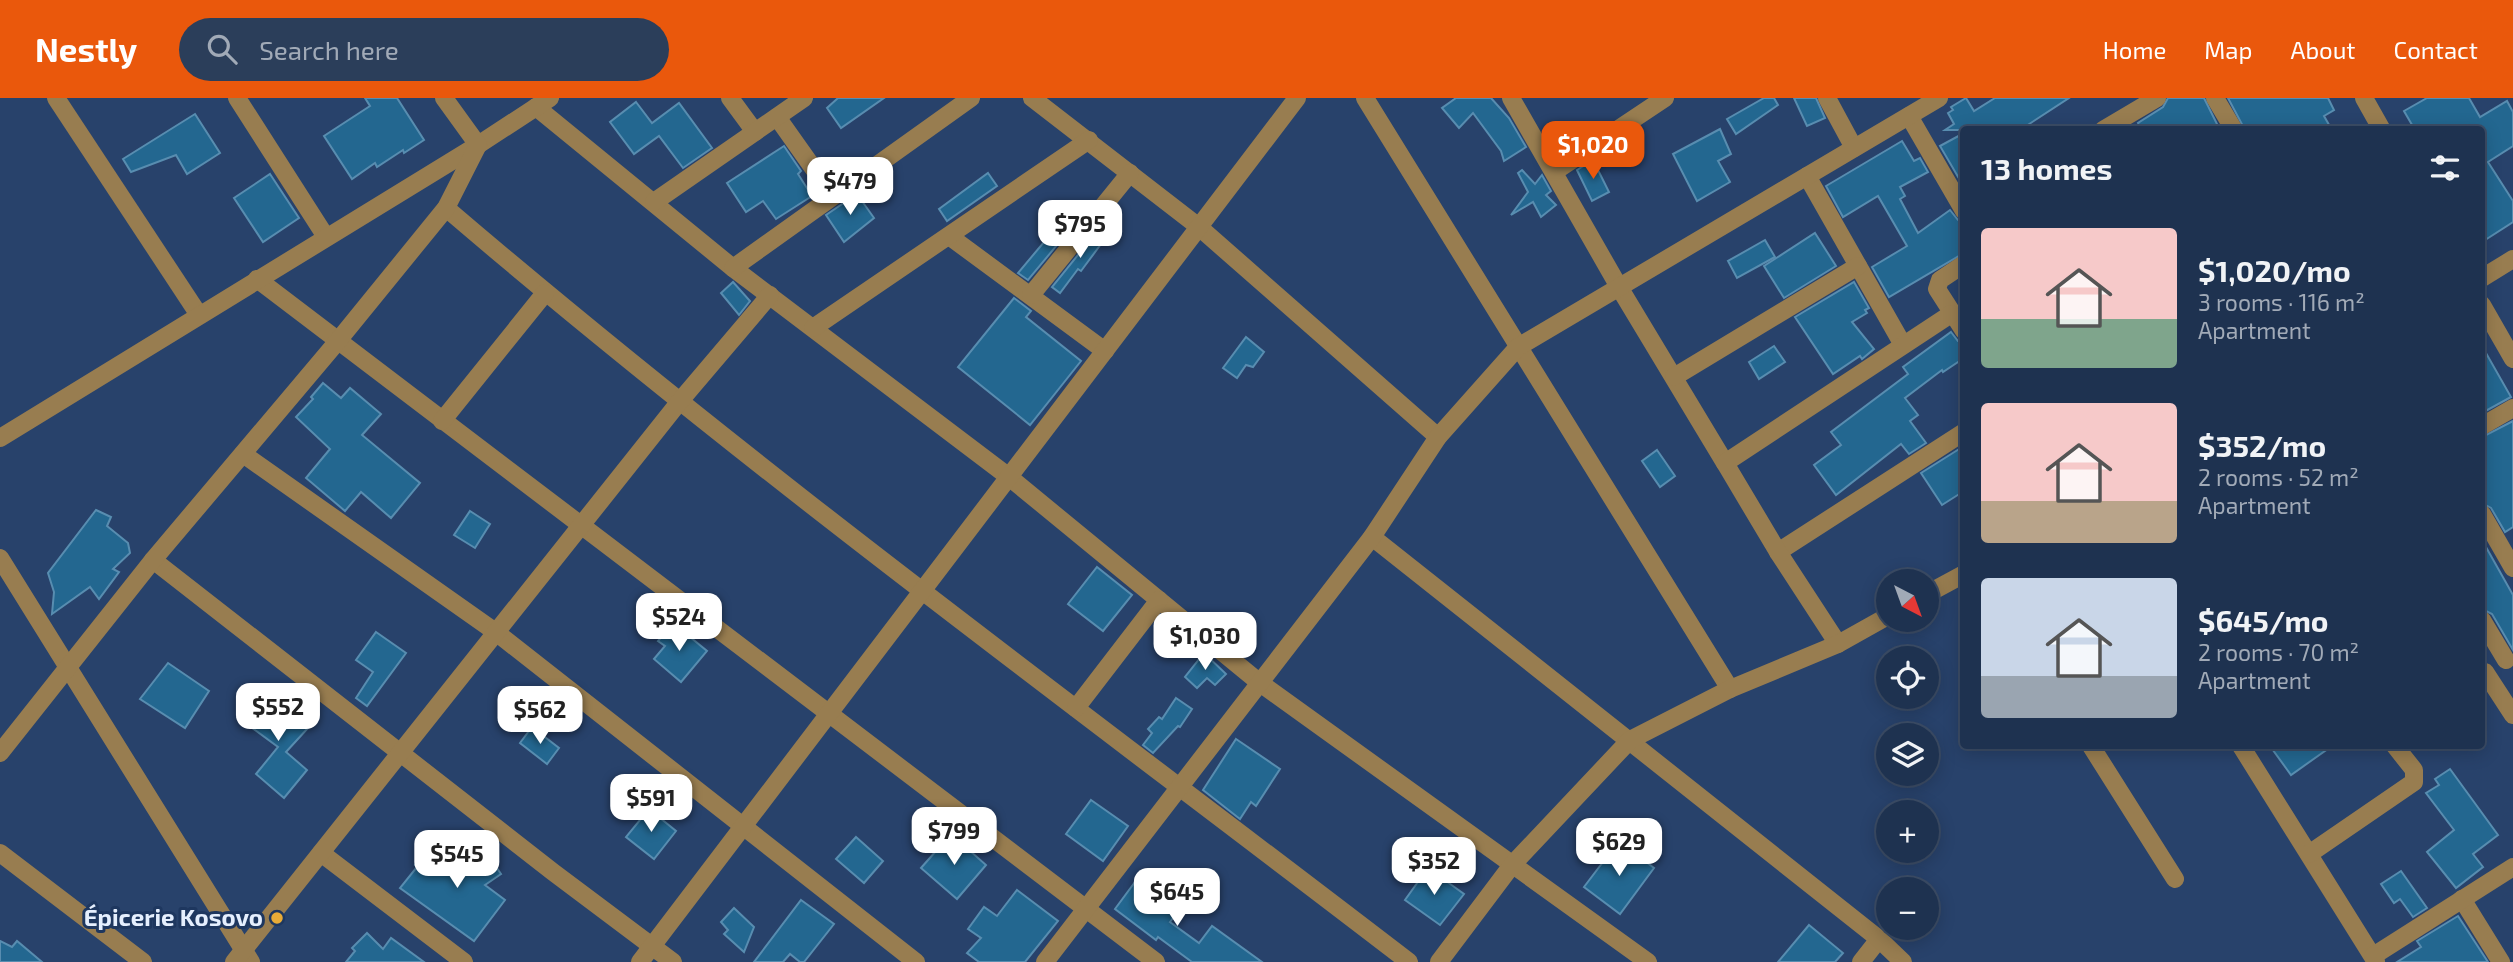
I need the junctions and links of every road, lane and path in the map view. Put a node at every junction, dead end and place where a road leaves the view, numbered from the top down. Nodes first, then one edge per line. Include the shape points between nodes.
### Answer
1 (55, 98) edge
2 (237, 98) edge
3 (444, 98) edge
4 (730, 98) edge
5 (804, 98) edge
6 (971, 98) edge
7 (1032, 98) edge
8 (1297, 98) edge
9 (1365, 98) edge
10 (1511, 98) edge
11 (1665, 98) edge
12 (1827, 98) edge
13 (1939, 98) edge
14 (2157, 98) edge
15 (2215, 98) edge
16 (2364, 98) edge
17 (543, 102) edge
18 (1909, 116) junction
19 (777, 117) junction
20 (2110, 126) edge
21 (2232, 126) edge
22 (2380, 126) edge
23 (755, 132) junction
24 (1089, 140) junction
25 (478, 145) junction
26 (1854, 148) junction
27 (1554, 172) junction
28 (1130, 173) junction
29 (1807, 176) junction
30 (833, 196) junction
31 (654, 202) junction
32 (1960, 204) edge
33 (446, 208) junction
34 (1199, 227) junction
35 (949, 236) junction
36 (326, 237) junction
37 (2513, 259) edge
38 (1858, 266) junction
39 (1960, 267) edge
40 (733, 268) junction
41 (2485, 276) edge
42 (257, 279) junction
43 (1619, 287) junction
44 (545, 293) junction
45 (770, 295) junction
46 (1031, 295) junction
47 (2485, 310) edge
48 (1951, 314) junction
49 (200, 315) junction
50 (1960, 326) edge
51 (813, 328) junction
52 (337, 342) junction
53 (1903, 345) junction
54 (1518, 346) junction
55 (1105, 351) junction
56 (2513, 359) edge
57 (1674, 377) junction
58 (680, 401) junction
59 (2513, 408) edge
60 (442, 421) junction
61 (2485, 424) edge
62 (1960, 435) edge
63 (1438, 437) junction
64 (0, 438) edge
65 (243, 454) junction
66 (1726, 463) junction
67 (1009, 477) junction
68 (2485, 518) edge
69 (581, 527) junction
70 (1372, 537) junction
71 (2507, 544) edge
72 (1778, 552) junction
73 (0, 558) edge
74 (153, 560) junction
75 (2513, 568) edge
76 (1960, 576) edge
77 (1939, 588) edge
78 (921, 592) junction
79 (1159, 600) junction
80 (1876, 623) edge
81 (2485, 624) edge
82 (496, 633) junction
83 (1838, 644) junction
84 (2510, 658) edge
85 (67, 666) junction
86 (2485, 672) edge
87 (2485, 676) edge
88 (1260, 683) junction
89 (1730, 689) junction
90 (1076, 708) junction
91 (829, 714) junction
92 (2513, 715) edge
93 (1630, 740) junction
94 (2093, 749) edge
95 (2243, 749) edge
96 (2397, 749) edge
97 (402, 752) junction
98 (0, 753) edge
99 (1180, 786) junction
100 (743, 828) junction
101 (0, 853) edge
102 (321, 853) junction
103 (2309, 854) junction
104 (1512, 865) junction
105 (2511, 872) edge
106 (2175, 879) dead end
107 (2462, 899) junction
108 (1086, 909) junction
109 (1876, 937) edge
110 (1878, 940) edge
111 (1880, 940) edge
112 (652, 946) junction
113 (243, 958) edge
114 (2374, 959) edge
115 (144, 962) edge
116 (464, 962) edge
117 (640, 962) edge
118 (673, 962) edge
119 (916, 962) edge
120 (1045, 962) edge
121 (1156, 962) edge
122 (1409, 962) edge
123 (1439, 962) edge
124 (1648, 962) edge
125 (1861, 962) edge
126 (1903, 962) edge
127 (2501, 962) edge

1 - 49 street
2 - 36 street
3 - 25 street
4 - 23 street
5 - 19 street
6 - 30 street
7 - 24 street
8 - 34 street
9 - 54 street
10 - 27 street
11 - 27 street
12 - 26 street
13 - 18 street
14 - 20 street
15 - 21 street
16 - 22 street
17 - 25 street
17 - 31 street
18 - 26 street
18 - 32 street
19 - 23 street
19 - 30 street
23 - 31 street
24 - 28 street
24 - 35 street
25 - 33 street
25 - 36 street
26 - 29 street
27 - 43 street
28 - 34 street
28 - 46 street
29 - 38 street
29 - 43 street
30 - 40 street
31 - 40 street
33 - 44 street
33 - 52 street
34 - 55 street
34 - 63 street
35 - 46 street
35 - 51 street
36 - 42 street
37 - 41 street
38 - 53 street
38 - 57 street
39 - 48 street via 1940,280 1937,289
40 - 45 street
42 - 49 street
42 - 52 street
43 - 54 street
43 - 57 street
44 - 58 street
44 - 60 street
45 - 51 street
45 - 58 street
46 - 55 street
47 - 56 street
48 - 50 street
48 - 53 street
49 - 64 street
51 - 67 street
52 - 60 street
52 - 65 street
53 - 66 street
54 - 63 street
54 - 89 street
55 - 67 street
57 - 66 street
58 - 69 street
58 - 78 street
59 - 61 street
60 - 69 street
62 - 72 street
63 - 70 street
65 - 74 street
65 - 82 street
66 - 72 street
67 - 78 street
67 - 79 street
68 - 71 street
69 - 82 street
69 - 91 street
70 - 88 street
70 - 93 street
71 - 75 street
72 - 83 street
73 - 85 street
74 - 85 street
74 - 97 street
76 - 77 street
78 - 90 street
78 - 91 street
79 - 88 street
79 - 90 street
80 - 83 street
81 - 84 street
82 - 97 street
82 - 100 street
83 - 89 street
84 - 86 street
85 - 98 street
85 - 113 street
87 - 92 street
88 - 99 street
88 - 104 street
89 - 93 street
90 - 99 street
91 - 100 street
91 - 108 street
93 - 104 street
93 - 109 street
94 - 106 street
95 - 103 street
96 - 103 street via 2414,771 2414,782
97 - 102 street
97 - 112 street
99 - 108 street
99 - 122 street
100 - 112 street
100 - 119 street
101 - 115 street
102 - 113 street
102 - 116 street
103 - 114 street
104 - 123 street
104 - 124 street
105 - 107 street
107 - 114 street
107 - 127 street
108 - 120 street
108 - 121 street
110 - 125 street
111 - 126 street
112 - 117 street
112 - 118 street

